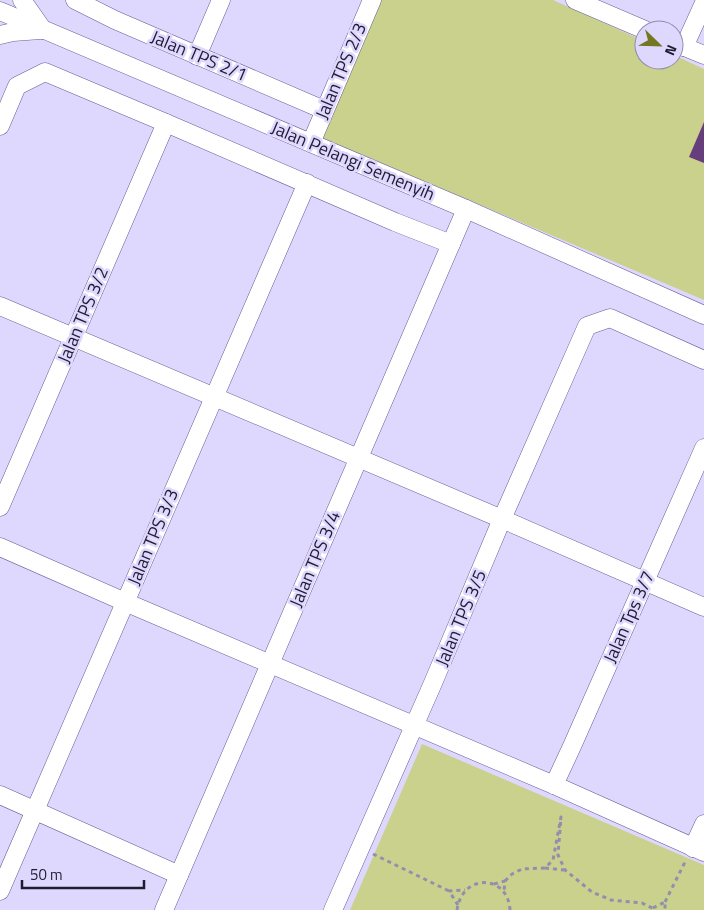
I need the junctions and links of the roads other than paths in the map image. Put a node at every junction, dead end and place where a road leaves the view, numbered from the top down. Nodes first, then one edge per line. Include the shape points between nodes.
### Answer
1 (22, 0) edge
2 (75, 0) edge
3 (221, 0) edge
4 (372, 0) edge
5 (575, 0) edge
6 (704, 3) edge
7 (0, 12) edge
8 (634, 25) edge
9 (43, 30) junction
10 (0, 35) edge
11 (684, 37) edge
12 (684, 47) edge
13 (704, 55) edge
14 (197, 56) junction
15 (324, 110) junction
16 (166, 123) junction
17 (0, 126) edge
18 (311, 143) junction
19 (307, 183) junction
20 (466, 209) junction
21 (451, 244) junction
22 (0, 306) edge
23 (704, 315) edge
24 (74, 337) junction
25 (704, 360) edge
26 (214, 397) junction
27 (704, 448) edge
28 (358, 458) junction
29 (0, 507) edge
30 (502, 519) junction
31 (0, 547) edge
32 (645, 582) junction
33 (125, 602) junction
34 (704, 607) edge
35 (270, 664) junction
36 (415, 726) junction
37 (554, 785) junction
38 (0, 795) edge
39 (35, 810) junction
40 (704, 824) edge
41 (698, 850) edge
42 (179, 875) junction
43 (0, 891) edge
44 (165, 910) edge
45 (334, 910) edge

1 - 9 street
2 - 14 street, Jalan TPS 2/1
3 - 14 street
4 - 15 street, Jalan TPS 2/3
5 - 8 street
6 - 11 street
7 - 9 street, Jalan Pelangi Semenyih
9 - 10 street
9 - 18 street, Jalan Pelangi Semenyih
12 - 13 street
14 - 15 street, Jalan TPS 2/1
15 - 18 street, Jalan TPS 2/3
16 - 17 street via 45,72 17,86
16 - 19 street
16 - 24 street, Jalan TPS 3/2
18 - 20 street, Jalan Pelangi Semenyih
19 - 21 street
19 - 26 street, Jalan TPS 3/3
20 - 21 street, Jalan TPS 3/4
20 - 23 street, Jalan Pelangi Semenyih
21 - 28 street, Jalan TPS 3/4
22 - 24 street
24 - 26 street
24 - 29 street, Jalan TPS 3/2
25 - 30 street, Jalan TPS 3/5 via 610,318 587,326
26 - 28 street
26 - 33 street, Jalan TPS 3/3
27 - 32 street, Jalan Tps 3/7
28 - 30 street
28 - 35 street, Jalan TPS 3/4
30 - 32 street
30 - 36 street, Jalan TPS 3/5
31 - 33 street
32 - 34 street
32 - 37 street, Jalan Tps 3/7
33 - 35 street
33 - 39 street, Jalan TPS 3/3
35 - 36 street
35 - 42 street, Jalan TPS 3/4
36 - 37 street
36 - 45 street, Jalan TPS 3/5
37 - 41 street
38 - 39 street
39 - 42 street
39 - 43 street, Jalan TPS 3/3
40 - 41 street
42 - 44 street, Jalan TPS 3/4

